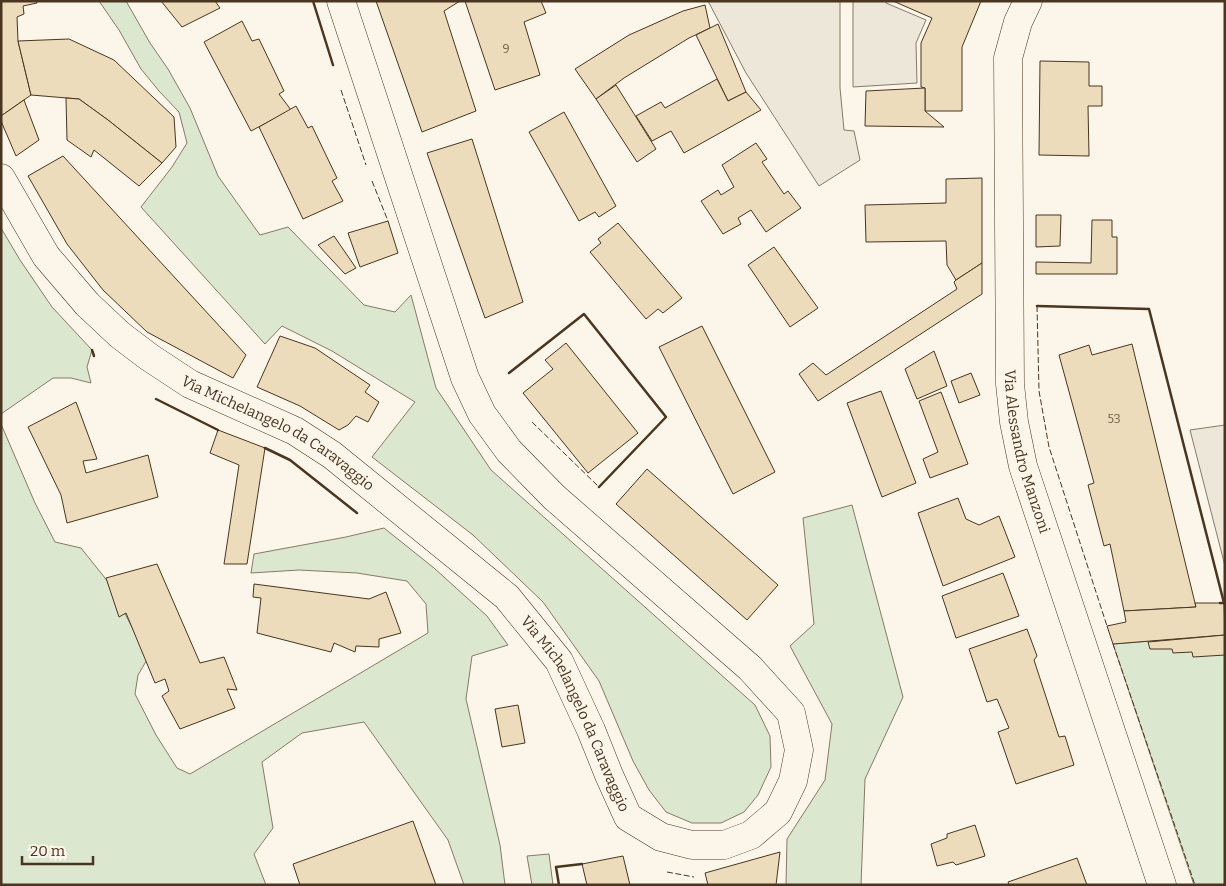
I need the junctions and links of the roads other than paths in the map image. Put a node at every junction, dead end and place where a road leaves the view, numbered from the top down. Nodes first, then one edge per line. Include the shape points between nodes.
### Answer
1 (341, 1) edge
2 (1028, 1) edge
3 (1, 178) edge
4 (1162, 885) edge

1 - 3 main road, Via Michelangelo da Caravaggio via 465,378 482,414 509,451 554,497 750,668 791,713 799,750 793,781 778,812 752,835 724,845 692,845 661,836 628,817 559,661 507,597 332,455 294,431 190,384 120,335 87,304 46,256
2 - 4 main road, Via Alessandro Manzoni via 1008,58 1010,384 1014,422 1023,466

